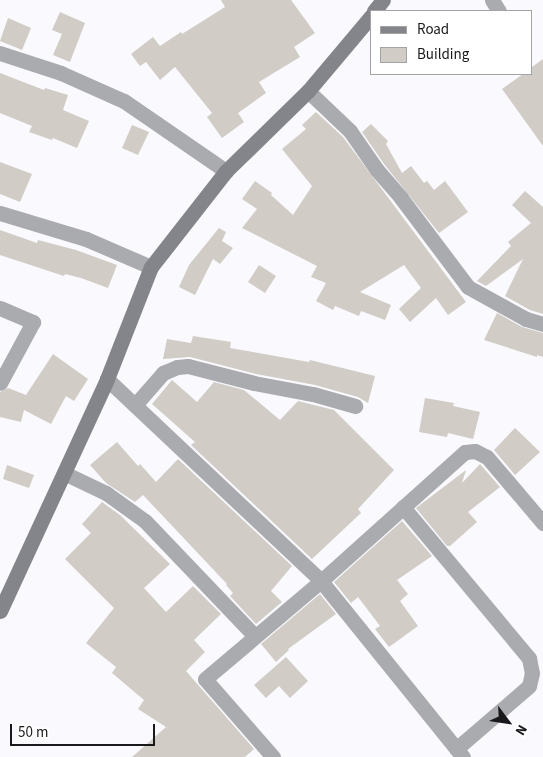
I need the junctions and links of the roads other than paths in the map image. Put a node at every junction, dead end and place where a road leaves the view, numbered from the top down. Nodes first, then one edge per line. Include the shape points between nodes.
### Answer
1 (383, 0) edge
2 (375, 10) edge
3 (370, 17) edge
4 (0, 53) edge
5 (308, 90) junction
6 (226, 171) junction
7 (0, 213) edge
8 (151, 267) junction
9 (0, 308) edge
10 (543, 324) edge
11 (107, 379) junction
12 (0, 383) edge
13 (135, 406) junction
14 (355, 406) dead end
15 (64, 473) junction
16 (403, 508) junction
17 (543, 523) edge
18 (321, 581) junction
19 (0, 611) edge
20 (255, 636) junction
21 (459, 753) edge
22 (274, 757) edge

1 - 2 main road
3 - 5 main road
4 - 6 street via 61,72 124,101
5 - 6 main road
5 - 10 street via 350,131 468,287 526,319
6 - 8 main road
7 - 8 street via 86,239
8 - 11 main road
9 - 12 street via 33,322
11 - 13 street
11 - 15 main road
13 - 14 street via 163,373 188,366
13 - 18 street
15 - 19 main road
15 - 20 street via 106,493 145,521
16 - 17 street via 465,452 475,451 487,457
16 - 18 street
16 - 21 street via 529,658 532,673 529,686
18 - 20 street
18 - 21 street
20 - 22 street via 205,678

